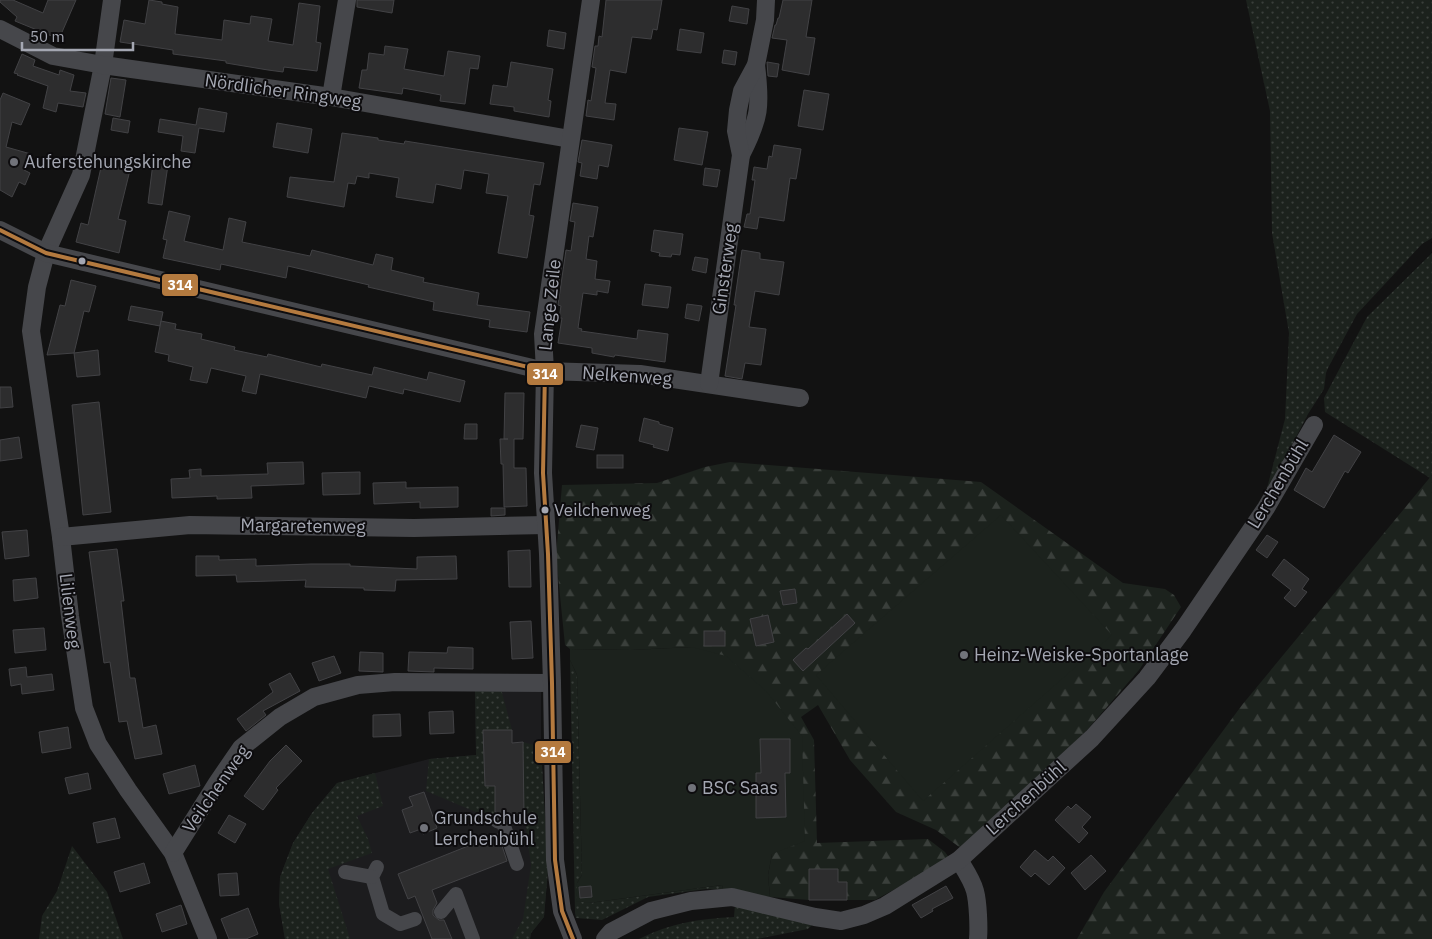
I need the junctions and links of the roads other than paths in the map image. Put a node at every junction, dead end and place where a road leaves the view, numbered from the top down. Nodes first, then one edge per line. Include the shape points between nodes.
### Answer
1 (112, 0) edge
2 (347, 0) edge
3 (591, 0) edge
4 (766, 0) edge
5 (0, 29) edge
6 (103, 65) junction
7 (331, 97) junction
8 (570, 140) junction
9 (0, 230) edge
10 (46, 253) junction
11 (545, 371) junction
12 (710, 384) junction
13 (800, 398) dead end
14 (1314, 425) dead end
15 (546, 525) junction
16 (61, 537) junction
17 (552, 683) junction
18 (496, 821) dead end
19 (173, 852) junction
20 (958, 860) junction
21 (517, 864) dead end
22 (345, 872) dead end
23 (441, 912) dead end
24 (415, 919) dead end
25 (208, 939) edge
26 (473, 939) edge
27 (573, 939) edge
28 (605, 939) edge
29 (978, 939) edge

1 - 6 street, Lilienweg
2 - 7 street
3 - 8 street, Lange Zeile
4 - 12 street, Ginsterweg via 756,65 742,91 738,110 736,131 741,155
5 - 6 street, Nördlicher Ringweg via 53,56
6 - 7 street, Nördlicher Ringweg
6 - 10 street, Lilienweg via 81,174
7 - 8 street, Nördlicher Ringweg
8 - 11 street, Lange Zeile via 543,334
9 - 10 street, Nelkenweg
10 - 11 street, Nelkenweg
10 - 16 street, Lilienweg via 31,331
11 - 12 street, Nelkenweg via 640,374
11 - 15 street, Lange Zeile via 543,473
12 - 13 street, Nelkenweg
14 - 20 street, Lerchenbühl via 1266,508 1147,678 1092,738
15 - 16 street, Margaretenweg via 414,528 190,525
15 - 17 street, Lange Zeile
16 - 19 street, Lilienweg via 84,708 98,744
17 - 19 street, Veilchenweg via 395,682 358,685 314,696 280,716 241,748
17 - 27 street, Lange Zeile via 555,860 562,911
18 - 21 street via 503,823
19 - 25 street, Lilienweg
20 - 28 street, Lerchenbühl via 885,906 841,921 732,897 691,901 651,911 611,932
20 - 29 street via 975,892
22 - 24 street via 374,872 383,914 400,924
23 - 26 street via 456,894

